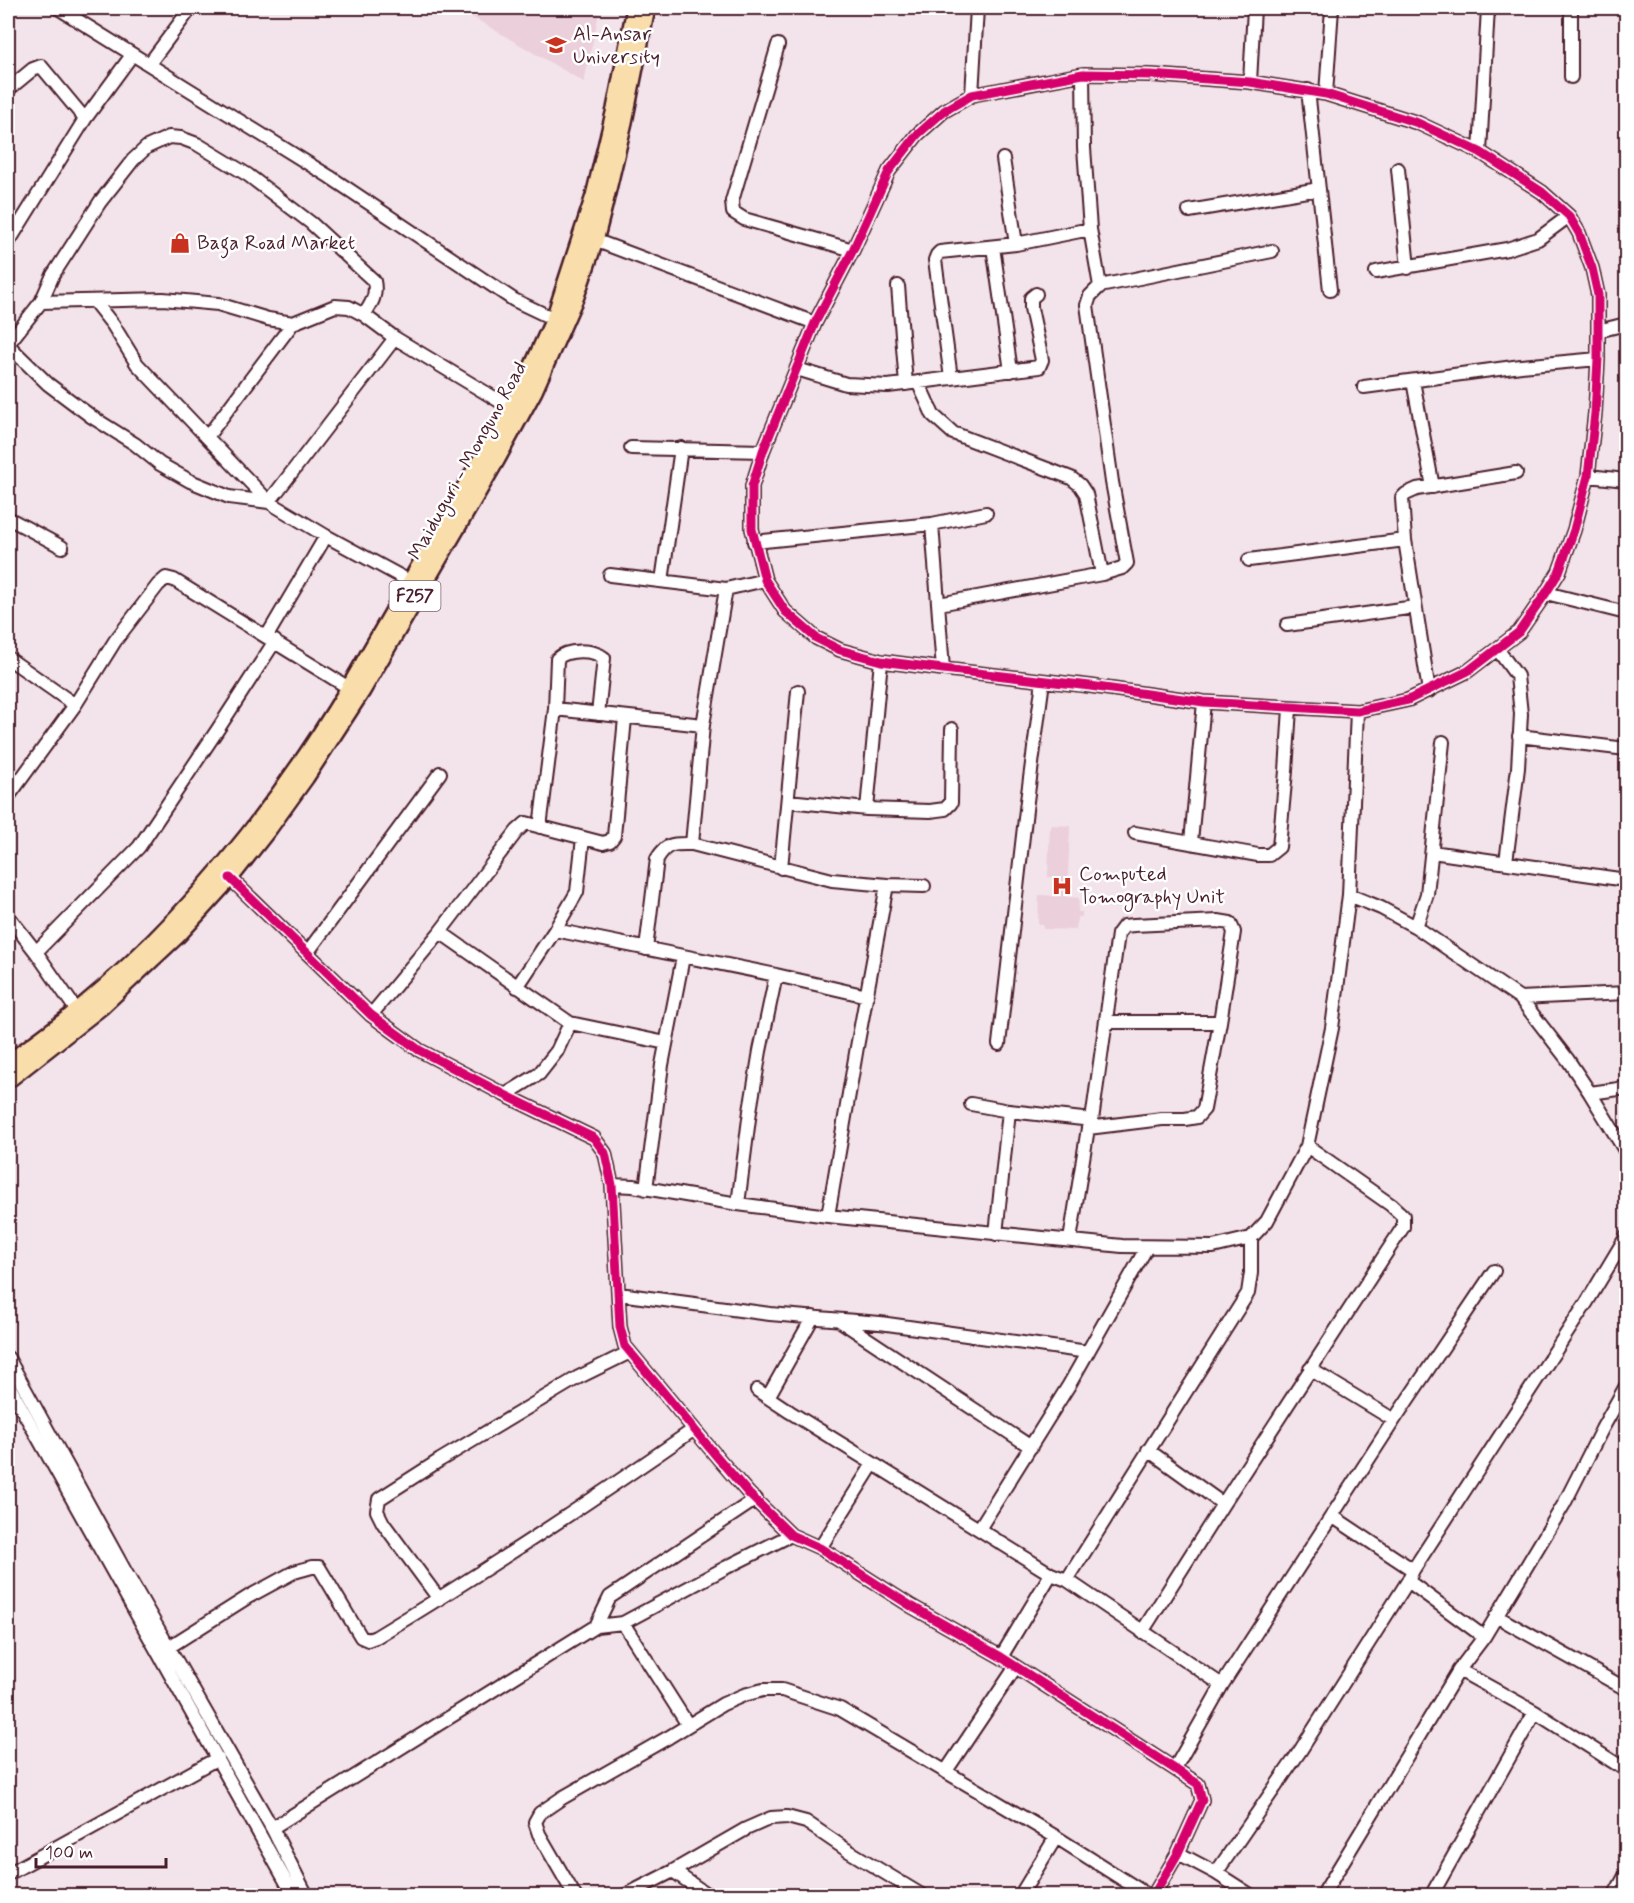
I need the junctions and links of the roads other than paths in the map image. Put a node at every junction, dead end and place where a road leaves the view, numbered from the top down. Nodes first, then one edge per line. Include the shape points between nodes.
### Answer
1 (58, 8) edge
2 (191, 8) edge
3 (634, 8) edge
4 (647, 8) edge
5 (977, 8) edge
6 (1254, 8) edge
7 (1332, 8) edge
8 (1488, 8) edge
9 (1571, 8) edge
10 (778, 45) dead end
11 (132, 55) junction
12 (149, 64) junction
13 (1083, 74) junction
14 (1571, 77) dead end
15 (1250, 82) junction
16 (10, 88) dead end
17 (1308, 90) junction
18 (1326, 94) junction
19 (972, 96) junction
20 (86, 119) junction
21 (1480, 152) junction
22 (1003, 159) dead end
23 (1398, 169) dead end
24 (1319, 189) junction
25 (1189, 211) dead end
26 (1569, 216) junction
27 (1090, 229) junction
28 (588, 238) junction
29 (8, 243) edge
30 (1016, 244) junction
31 (993, 247) junction
32 (853, 250) junction
33 (1272, 251) dead end
34 (1408, 268) junction
35 (1376, 272) dead end
36 (898, 286) dead end
37 (1100, 286) junction
38 (1330, 290) dead end
39 (1036, 294) dead end
40 (94, 300) junction
41 (41, 302) junction
42 (364, 315) junction
43 (554, 319) junction
44 (293, 323) junction
45 (815, 323) junction
46 (1626, 324) edge
47 (1598, 331) junction
48 (395, 338) junction
49 (8, 345) edge
50 (1598, 359) junction
51 (797, 369) junction
52 (1011, 371) junction
53 (951, 378) junction
54 (1413, 381) junction
55 (912, 383) junction
56 (1364, 387) dead end
57 (511, 408) junction
58 (207, 437) junction
59 (631, 448) dead end
60 (681, 448) junction
61 (763, 451) junction
62 (1516, 473) dead end
63 (1588, 477) junction
64 (1626, 480) edge
65 (1433, 487) junction
66 (269, 501) junction
67 (986, 513) dead end
68 (8, 518) edge
69 (932, 524) junction
70 (326, 536) junction
71 (1405, 540) junction
72 (754, 542) junction
73 (62, 547) dead end
74 (1249, 560) dead end
75 (1102, 574) junction
76 (610, 575) dead end
77 (765, 580) junction
78 (662, 581) junction
79 (411, 582) junction
80 (726, 588) junction
81 (1546, 593) junction
82 (939, 604) junction
83 (1415, 607) junction
84 (1626, 613) edge
85 (1287, 625) dead end
86 (271, 638) junction
87 (1498, 650) junction
88 (8, 658) edge
89 (880, 661) junction
90 (944, 669) junction
91 (1043, 681) junction
92 (350, 688) junction
93 (798, 691) dead end
94 (1430, 691) junction
95 (1204, 702) junction
96 (75, 705) junction
97 (1290, 708) junction
98 (555, 710) junction
99 (1358, 711) junction
100 (598, 714) junction
101 (625, 718) junction
102 (703, 725) junction
103 (952, 729) dead end
104 (1519, 736) junction
105 (1443, 742) dead end
106 (1626, 749) edge
107 (440, 773) dead end
108 (8, 798) edge
109 (788, 801) junction
110 (867, 810) junction
111 (540, 827) junction
112 (1135, 833) dead end
113 (584, 838) junction
114 (1191, 842) junction
115 (692, 844) junction
116 (1432, 852) junction
117 (1506, 862) junction
118 (781, 868) junction
119 (230, 878) junction
120 (1626, 879) edge
121 (887, 885) junction
122 (924, 886) dead end
123 (1349, 895) junction
124 (8, 916) edge
125 (1416, 927) junction
126 (555, 930) junction
127 (440, 932) junction
128 (646, 949) junction
129 (36, 952) junction
130 (307, 953) junction
131 (683, 957) junction
132 (776, 975) junction
133 (517, 987) junction
134 (1626, 993) edge
135 (867, 996) junction
136 (1520, 998) junction
137 (76, 1011) junction
138 (372, 1015) junction
139 (1106, 1022) junction
140 (1220, 1022) junction
141 (570, 1023) junction
142 (666, 1043) junction
143 (999, 1044) dead end
144 (8, 1063) edge
145 (8, 1080) edge
146 (1626, 1088) edge
147 (1590, 1093) junction
148 (505, 1095) junction
149 (971, 1104) dead end
150 (1009, 1112) junction
151 (1090, 1124) junction
152 (1307, 1146) junction
153 (1626, 1152) edge
154 (612, 1185) junction
155 (646, 1188) junction
156 (738, 1204) junction
157 (828, 1216) junction
158 (996, 1234) junction
159 (1626, 1237) edge
160 (1251, 1238) junction
161 (1070, 1240) junction
162 (1147, 1247) junction
163 (1494, 1271) dead end
164 (618, 1294) junction
165 (813, 1317) junction
166 (839, 1319) junction
167 (630, 1352) junction
168 (1088, 1352) junction
169 (8, 1358) edge
170 (1310, 1369) junction
171 (8, 1384) edge
172 (1626, 1386) edge
173 (757, 1390) dead end
174 (768, 1397) junction
175 (1394, 1420) junction
176 (693, 1430) junction
177 (1030, 1447) junction
178 (1148, 1450) junction
179 (873, 1464) junction
180 (756, 1499) junction
181 (1223, 1504) junction
182 (1332, 1516) junction
183 (979, 1529) junction
184 (791, 1535) junction
185 (820, 1548) junction
186 (1051, 1574) junction
187 (1411, 1576) junction
188 (1067, 1581) junction
189 (439, 1599) junction
190 (1496, 1616) junction
191 (623, 1623) junction
192 (596, 1626) junction
193 (1142, 1632) junction
194 (1484, 1637) junction
195 (168, 1647) junction
196 (1001, 1658) junction
197 (1015, 1668) junction
198 (1460, 1670) junction
199 (1222, 1685) junction
200 (1626, 1689) edge
201 (1535, 1712) junction
202 (688, 1725) junction
203 (218, 1758) junction
204 (1175, 1768) junction
205 (1626, 1770) edge
206 (946, 1771) junction
207 (272, 1828) junction
208 (1056, 1837) junction
209 (1178, 1853) junction
210 (673, 1871) junction
211 (1216, 1873) junction
212 (8, 1874) edge
213 (1626, 1874) edge
214 (1237, 1892) edge
215 (294, 1896) edge
216 (307, 1896) edge
217 (575, 1896) edge
218 (624, 1896) edge
219 (709, 1896) edge
220 (923, 1896) edge
221 (1020, 1896) edge
222 (1149, 1896) edge
223 (1154, 1896) edge
224 (1252, 1896) edge
225 (1323, 1896) edge
226 (1431, 1896) edge
227 (1614, 1896) edge

1 - 11 street
2 - 12 street
3 - 28 main road, Maiduguri - Monguno Road / F257
4 - 28 main road, Maiduguri - Monguno Road / F257 via 624,122
5 - 19 street
6 - 15 street
7 - 18 street
8 - 21 street
9 - 14 street
10 - 32 street via 732,201 733,212 744,219
11 - 12 street
11 - 20 street
12 - 43 street via 330,177 514,300
13 - 15 street
13 - 19 street
13 - 27 street
15 - 17 street
16 - 20 street via 41,66
17 - 18 street
17 - 24 street
18 - 21 street via 1418,123
19 - 32 street via 944,111 917,135 889,171
20 - 29 street
21 - 26 street via 1542,192
22 - 30 street
23 - 34 street
24 - 25 street
24 - 38 street
26 - 34 street via 1538,239 1507,249
26 - 47 street via 1592,268 1598,295
27 - 30 street
27 - 37 street
28 - 43 main road, Maiduguri - Monguno Road / F257
28 - 45 street
28 - 119 main road, Maiduguri - Monguno Road / F257 via 576,296 534,391 492,467 362,691 306,777
30 - 31 street
31 - 52 street
31 - 53 street via 940,252 935,260
32 - 45 street
33 - 37 street
34 - 35 street
36 - 55 street
37 - 75 street via 1087,305 1127,563
39 - 52 street via 1031,298 1031,308 1042,365
40 - 41 street
40 - 44 street via 163,299 218,304
40 - 58 street via 136,364
41 - 42 street via 53,275 100,202 133,160 147,147 169,137 197,144 248,175 311,223 374,281 374,300
41 - 49 street
42 - 44 street via 349,307 335,306
42 - 48 street
43 - 57 main road, Maiduguri - Monguno Road / F257
44 - 58 street
45 - 51 street
46 - 47 street
47 - 50 street
48 - 57 street
48 - 66 street
49 - 66 street via 48,384 160,464 229,497
50 - 54 street
50 - 63 street
51 - 55 street via 846,384
51 - 61 street
52 - 53 street
53 - 55 street
54 - 56 street
54 - 65 street
55 - 75 street via 933,415 953,433 1071,478 1080,485 1086,494
57 - 79 main road, Maiduguri - Monguno Road / F257
58 - 66 street
59 - 60 street
60 - 61 street
60 - 78 street
61 - 72 street via 752,486
62 - 65 street
63 - 64 street
63 - 81 street via 1559,572
65 - 71 street via 1417,489 1402,498
66 - 70 street
67 - 69 street
68 - 73 street
69 - 72 street
69 - 82 street
70 - 79 street
70 - 86 street
71 - 74 street
71 - 83 street
72 - 77 street
75 - 82 street
76 - 78 street
77 - 80 street
77 - 89 street via 785,611 816,638 840,650
78 - 80 street
79 - 92 main road, Maiduguri - Monguno Road / F257
80 - 102 street
81 - 84 street
81 - 87 street via 1519,632
82 - 90 street
83 - 85 street
83 - 94 street
86 - 92 street
86 - 96 street via 166,578 114,641
86 - 129 street via 218,729 139,846
87 - 94 street
87 - 104 street via 1517,676
88 - 96 street
89 - 90 street
89 - 110 street
90 - 91 street
91 - 95 street
91 - 143 street
92 - 137 main road, Maiduguri - Monguno Road / F257 via 291,776 213,878 118,975
93 - 109 street
94 - 99 street
95 - 97 street
95 - 114 street
96 - 108 street
97 - 99 street
97 - 114 street via 1279,847 1269,855 1258,855
98 - 100 street
98 - 100 street via 557,659 573,652 598,653 604,658
98 - 111 street
99 - 123 street
100 - 101 street
101 - 102 street
101 - 113 street via 614,836 603,843
102 - 115 street
103 - 110 street via 951,803 945,809
104 - 106 street
104 - 117 street
105 - 116 street
107 - 130 street
109 - 110 street
109 - 118 street
111 - 113 street
111 - 127 street via 526,823 517,831
112 - 114 street
113 - 126 street via 577,892
115 - 118 street
115 - 128 street via 672,844 657,858
116 - 117 street
116 - 125 street via 1427,894
117 - 120 street
118 - 121 street via 832,880
119 - 130 street
119 - 145 main road, Maiduguri - Monguno Road / F257 via 137,974
121 - 122 street
121 - 135 street
123 - 125 street
123 - 152 street via 1332,1028
124 - 129 street
125 - 136 street
126 - 128 street
126 - 133 street
127 - 133 street
127 - 138 street
128 - 131 street
129 - 137 street
130 - 138 street
131 - 132 street
131 - 142 street
132 - 135 street
132 - 156 street via 753,1091
133 - 141 street
134 - 136 street
135 - 157 street
136 - 147 street
137 - 144 main road, Maiduguri - Monguno Road / F257
138 - 148 street via 419,1050
139 - 140 street
139 - 140 street via 1118,933 1124,926 1218,921 1230,923 1233,932
139 - 151 street
140 - 151 street via 1204,1109 1197,1117
141 - 142 street
141 - 148 street via 539,1074
142 - 155 street
146 - 147 street
147 - 153 street
148 - 154 street via 594,1138 605,1153
149 - 150 street
150 - 151 street
150 - 158 street
151 - 161 street
152 - 160 street via 1267,1221
152 - 170 street via 1403,1216 1403,1227
154 - 155 street
154 - 164 street
155 - 156 street
156 - 157 street
157 - 158 street
158 - 161 street
159 - 187 street
160 - 162 street via 1213,1247
160 - 178 street via 1248,1293
161 - 162 street
162 - 168 street
163 - 175 street
164 - 165 street
164 - 167 street via 620,1327
165 - 166 street
165 - 174 street
166 - 168 street
166 - 177 street
167 - 176 street
167 - 189 street via 577,1378 379,1499 377,1511 383,1523
168 - 177 street
169 - 195 street
170 - 175 street
170 - 181 street
171 - 203 street
172 - 190 street via 1564,1504
173 - 174 street
174 - 179 street
175 - 182 street
176 - 180 street
176 - 189 street via 589,1503
177 - 183 street
178 - 181 street
178 - 188 street
179 - 183 street
179 - 185 street
180 - 184 street
180 - 192 street via 610,1597
181 - 193 street
182 - 187 street
182 - 199 street
183 - 186 street
184 - 185 street
184 - 191 street
185 - 196 street
186 - 188 street
186 - 196 street
187 - 194 street
187 - 211 street via 1300,1751
188 - 193 street
189 - 195 street via 368,1640 361,1637 319,1567 312,1567 294,1572 248,1597
190 - 194 street
190 - 200 street
191 - 192 street
191 - 202 street
192 - 207 street
193 - 199 street
194 - 198 street
195 - 207 street
196 - 197 street
197 - 204 street
197 - 206 street
198 - 201 street
198 - 225 street
199 - 204 street
201 - 205 street
201 - 226 street
202 - 206 street via 744,1695 782,1690 840,1709
202 - 217 street via 540,1813 535,1822 539,1834
203 - 212 street
203 - 215 street
204 - 209 street via 1198,1784 1202,1800
206 - 208 street
207 - 216 street
208 - 221 street
208 - 222 street
209 - 211 street
209 - 223 street
210 - 218 street
210 - 219 street
210 - 220 street via 746,1829 771,1818 787,1817 806,1822
211 - 214 street
213 - 227 street
214 - 224 street

